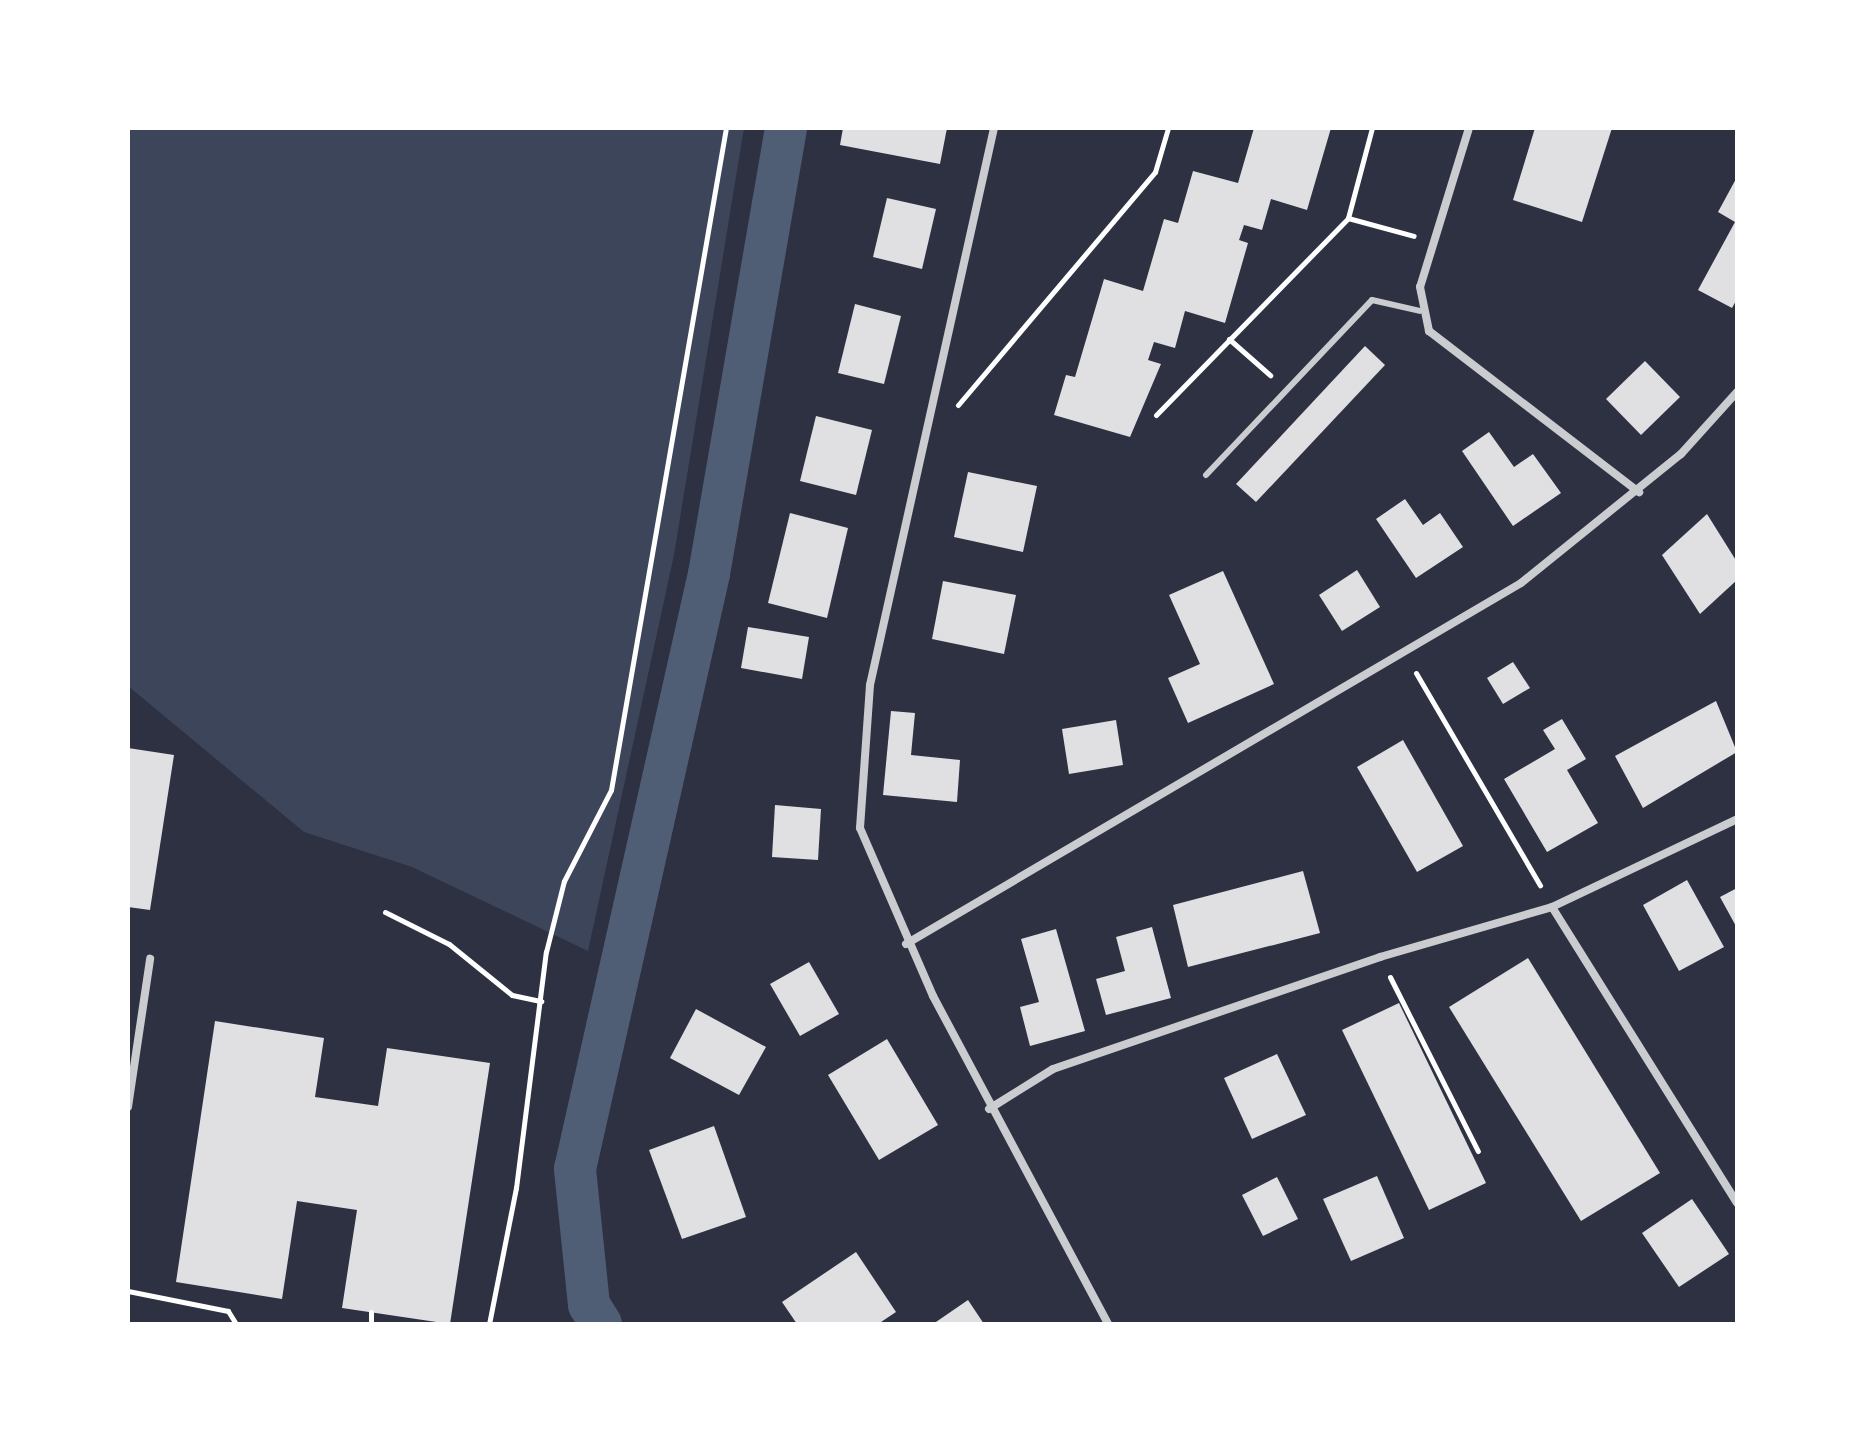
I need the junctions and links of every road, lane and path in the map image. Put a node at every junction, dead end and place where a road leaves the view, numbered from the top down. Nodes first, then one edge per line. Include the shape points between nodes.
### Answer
1 (726, 128) edge
2 (994, 128) edge
3 (1168, 128) edge
4 (1372, 128) edge
5 (1469, 128) edge
6 (1348, 218) junction
7 (1434, 242) junction
8 (1420, 311) junction
9 (1229, 339) junction
10 (1284, 387) junction
11 (1737, 392) edge
12 (953, 411) dead end
13 (1156, 415) dead end
14 (1206, 475) dead end
15 (1639, 492) junction
16 (1406, 655) junction
17 (1737, 819) edge
18 (1552, 907) junction
19 (385, 912) dead end
20 (906, 944) junction
21 (1380, 957) junction
22 (150, 959) dead end
23 (541, 1001) junction
24 (128, 1107) edge
25 (989, 1109) junction
26 (1478, 1151) dead end
27 (1737, 1203) edge
28 (128, 1291) edge
29 (371, 1312) dead end
30 (236, 1324) edge
31 (371, 1324) edge
32 (489, 1324) edge
33 (1108, 1324) edge

1 - 23 path via 611,790 564,881
2 - 20 street via 870,685 860,828
3 - 12 path via 1155,172
4 - 6 path
5 - 7 street
6 - 7 path
6 - 9 path
7 - 8 street
8 - 10 lane via 1372,300
8 - 15 street via 1449,350
9 - 10 path
9 - 13 path
10 - 14 lane
11 - 15 street
15 - 16 street via 1561,557
16 - 18 path
16 - 20 street
17 - 18 street
18 - 21 street
18 - 27 street
19 - 23 path via 449,944 512,995
20 - 25 street
21 - 25 street via 1053,1069
21 - 26 path
22 - 24 street
23 - 32 path
25 - 33 street
28 - 30 path via 228,1311
29 - 31 path

